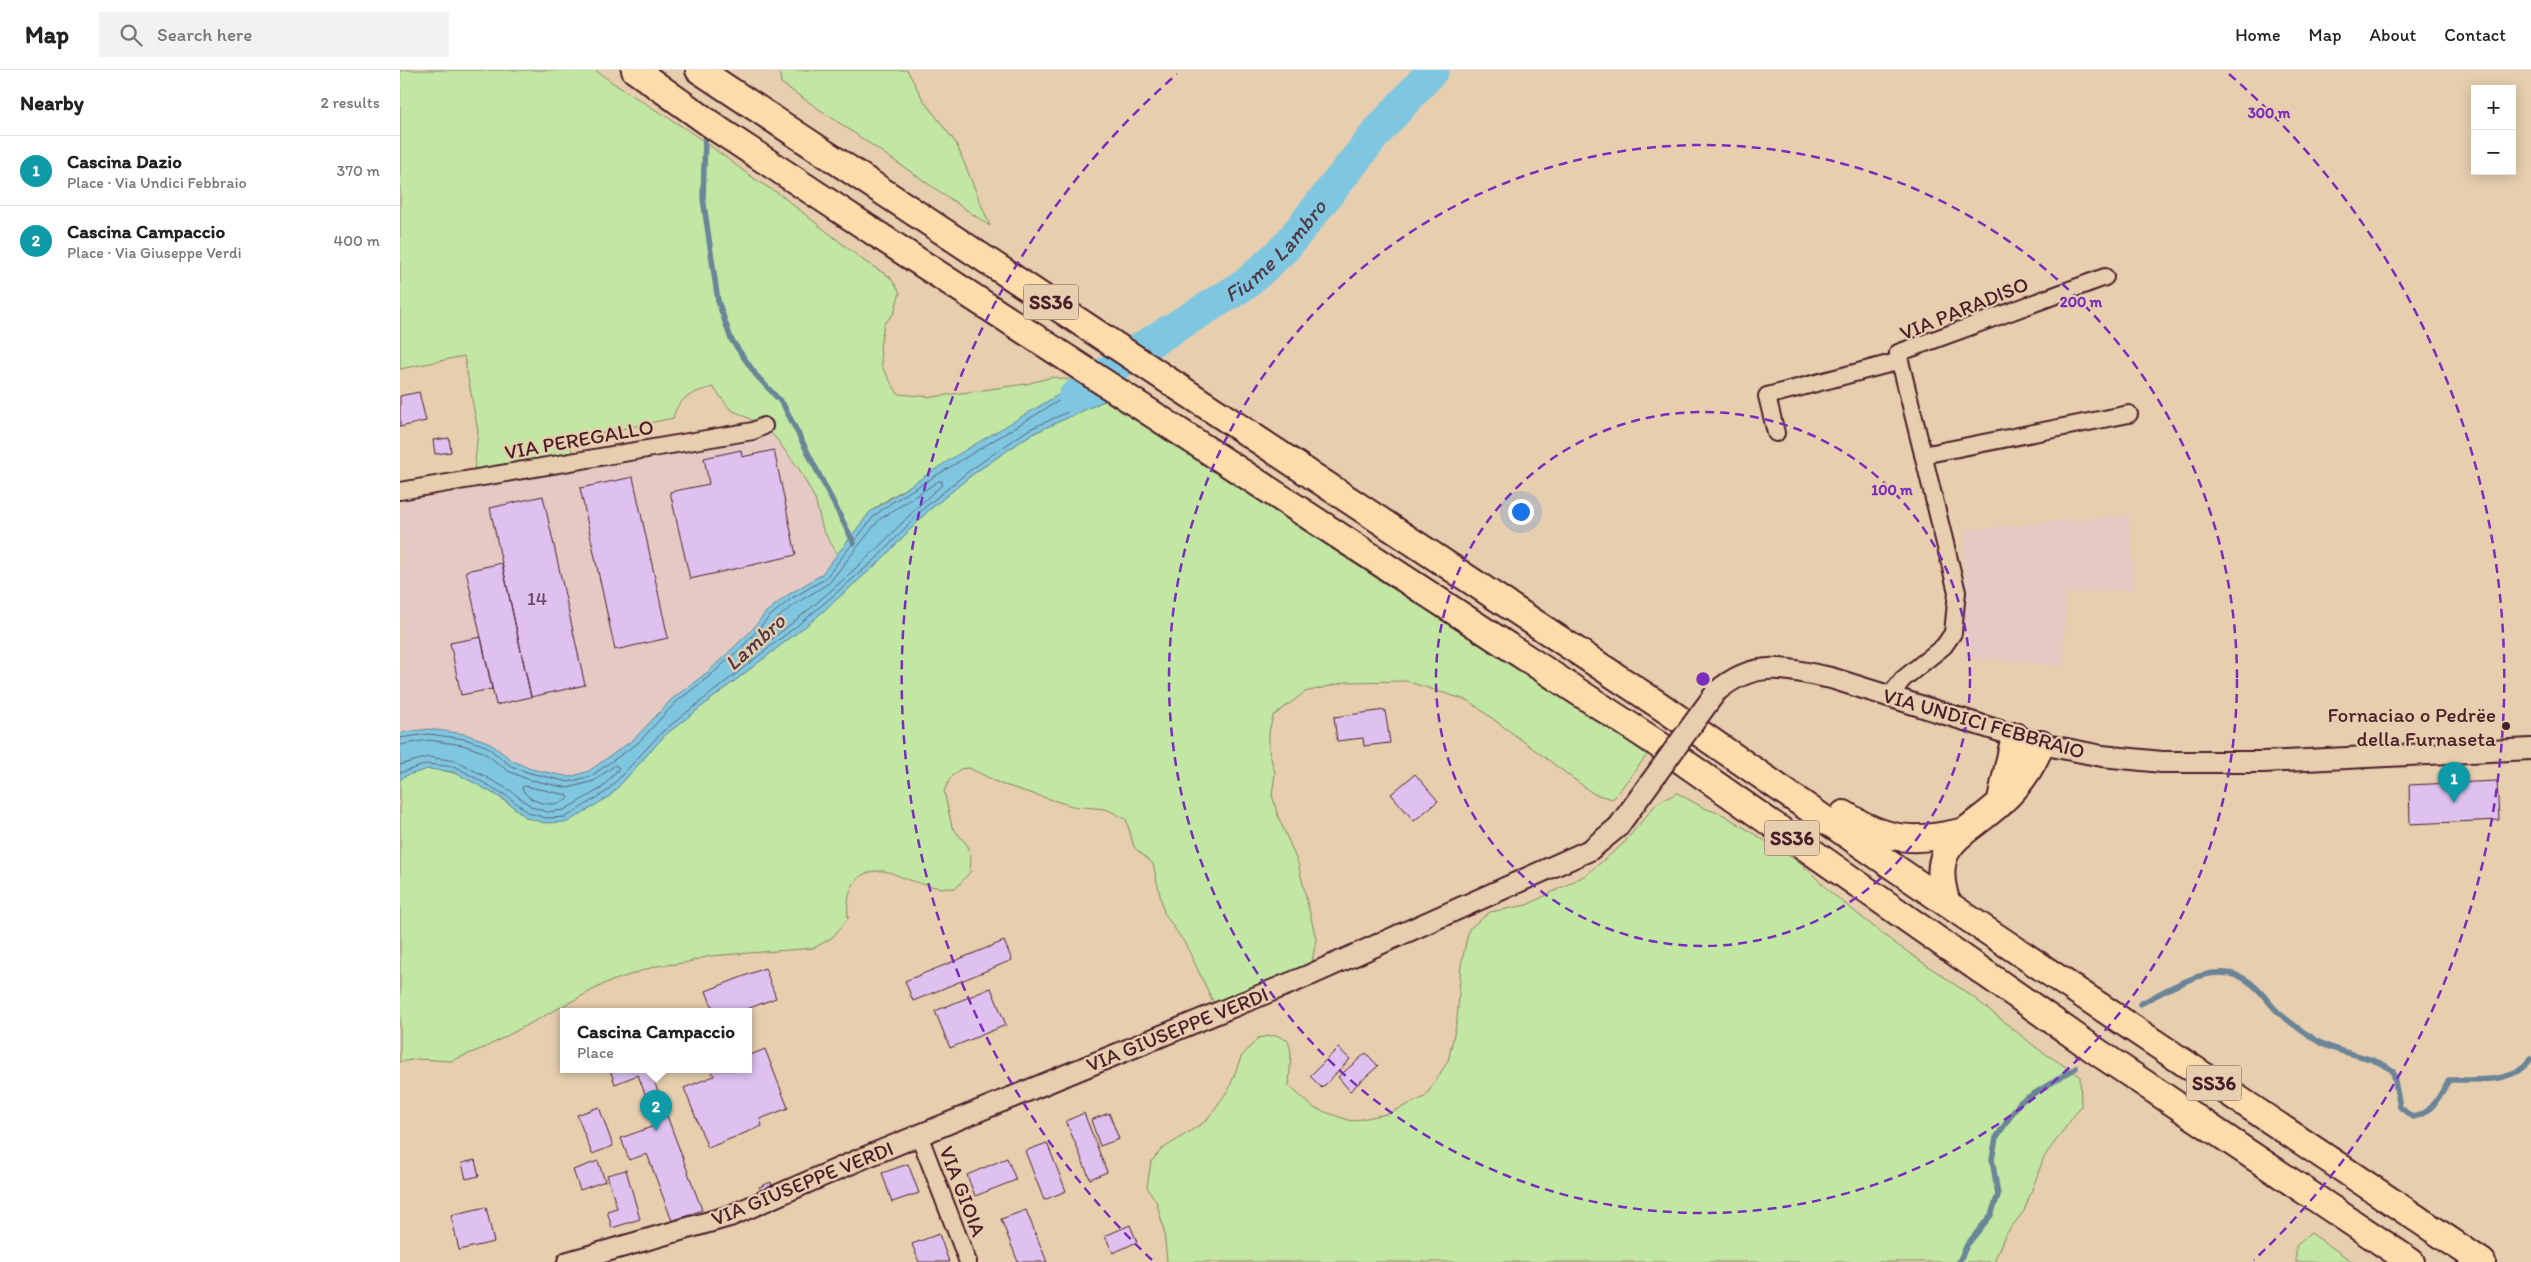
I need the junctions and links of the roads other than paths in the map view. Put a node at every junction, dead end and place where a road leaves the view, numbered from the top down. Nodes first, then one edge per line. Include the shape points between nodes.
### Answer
1 (636, 70) edge
2 (699, 70) edge
3 (2105, 277) dead end
4 (1900, 362) junction
5 (2128, 414) dead end
6 (764, 426) dead end
7 (1776, 433) dead end
8 (1923, 455) junction
9 (400, 491) edge
10 (1716, 692) joint
11 (1889, 697) junction
12 (1660, 705) junction
13 (2015, 736) junction
14 (2041, 744) junction
15 (2531, 749) edge
16 (2000, 804) junction
17 (1961, 832) junction
18 (1946, 903) junction
19 (919, 1135) junction
20 (607, 1257) edge
21 (568, 1262) edge
22 (968, 1262) edge
23 (2411, 1262) edge
24 (2482, 1262) edge

1 - 23 highway, SS36 via 719,130 1655,742 2099,1053
2 - 12 highway, SS36
3 - 4 street, VIA PARADISO via 1898,353
4 - 7 street, VIA PARADISO via 1767,396
4 - 8 street, VIA PARADISO
5 - 8 street
6 - 9 street, VIA PEREGALLO via 754,431
8 - 11 street, VIA PARADISO via 1957,592 1956,614 1953,633 1944,646 1903,679
10 - 11 street, VIA UNDICI FEBBRAIO via 1743,672 1773,669 1831,678
10 - 19 street, VIA GIUSEPPE VERDI, bridge via 1618,827 1590,850 1310,975
11 - 13 street, VIA UNDICI FEBBRAIO
12 - 17 highway via 1721,732 1854,820 1879,833 1902,840 1917,840
12 - 18 highway, SS36
13 - 14 street, VIA UNDICI FEBBRAIO
13 - 16 highway
14 - 15 street, VIA UNDICI FEBBRAIO via 2102,756 2162,762 2263,762
14 - 16 highway via 2022,781
16 - 17 highway
17 - 18 highway via 1944,854 1940,869
18 - 24 highway, SS36
19 - 20 street, VIA GIUSEPPE VERDI via 730,1216
19 - 22 street, VIA GIOIA
20 - 21 street, VIA GIUSEPPE VERDI

